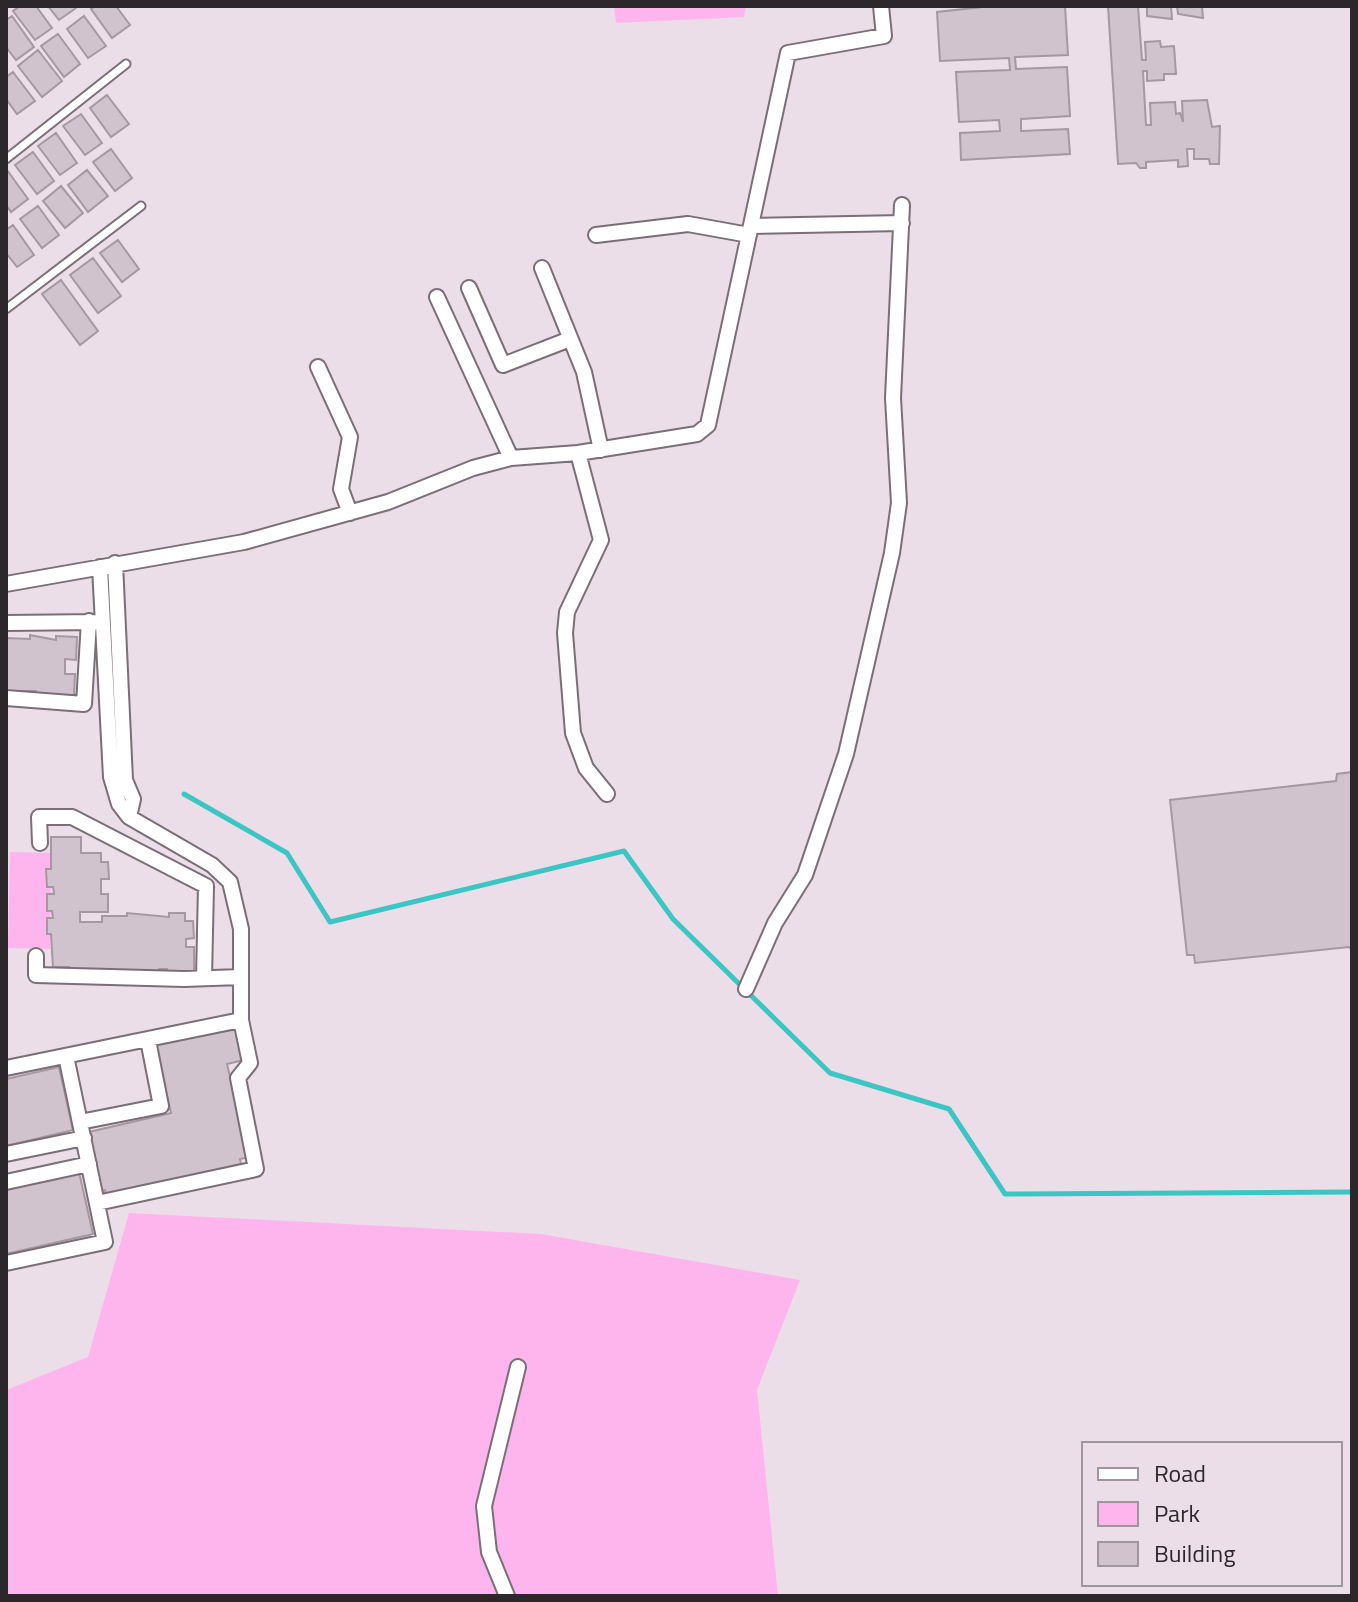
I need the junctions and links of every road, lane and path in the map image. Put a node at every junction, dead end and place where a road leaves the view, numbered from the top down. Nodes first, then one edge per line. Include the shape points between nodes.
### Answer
1 (881, 6) edge
2 (126, 64) dead end
3 (6, 159) edge
4 (902, 205) dead end
5 (141, 206) dead end
6 (902, 223) junction
7 (750, 230) junction
8 (596, 235) dead end
9 (542, 268) dead end
10 (469, 288) dead end
11 (437, 297) dead end
12 (6, 309) edge
13 (570, 339) junction
14 (318, 367) dead end
15 (601, 450) junction
16 (578, 453) junction
17 (511, 458) junction
18 (350, 513) junction
19 (115, 563) junction
20 (100, 567) junction
21 (6, 584) edge
22 (96, 622) junction
23 (6, 623) edge
24 (6, 698) edge
25 (607, 794) dead end
26 (129, 817) junction
27 (40, 843) dead end
28 (36, 956) dead end
29 (241, 977) junction
30 (204, 978) junction
31 (746, 989) dead end
32 (241, 1020) junction
33 (148, 1040) junction
34 (66, 1056) junction
35 (6, 1068) edge
36 (80, 1122) junction
37 (84, 1138) junction
38 (6, 1154) edge
39 (89, 1164) junction
40 (6, 1182) edge
41 (97, 1203) junction
42 (6, 1263) edge
43 (518, 1367) dead end
44 (507, 1596) edge

1 - 7 street via 884,36 788,53
2 - 3 lane
4 - 6 street
5 - 12 lane
6 - 7 street
6 - 31 street via 893,398 899,503 892,553 846,754 805,875 775,923
7 - 8 street via 688,224
7 - 15 street via 708,425 697,434
9 - 13 street
10 - 13 street via 503,365
11 - 17 street
13 - 15 street via 584,372
14 - 18 street via 350,437 341,489
15 - 16 street
16 - 17 street
16 - 25 street via 601,540 567,612 573,733 586,768
17 - 18 street
18 - 19 street via 244,542
19 - 20 street
19 - 26 street via 125,780 133,799
20 - 21 street
20 - 22 street
22 - 23 street
22 - 24 street via 84,704
22 - 26 street via 111,777
26 - 29 street via 212,865 230,882 241,929
27 - 30 street via 39,817 72,817 206,886
28 - 30 street via 36,975
29 - 30 street
29 - 32 street
32 - 33 street
32 - 41 street via 250,1063 238,1078 256,1169
33 - 34 street
33 - 36 street via 161,1106
34 - 35 street
34 - 36 street
36 - 37 street
37 - 38 street
37 - 39 street
39 - 40 street
39 - 41 street
41 - 42 street via 105,1242
43 - 44 street via 484,1506 489,1552

